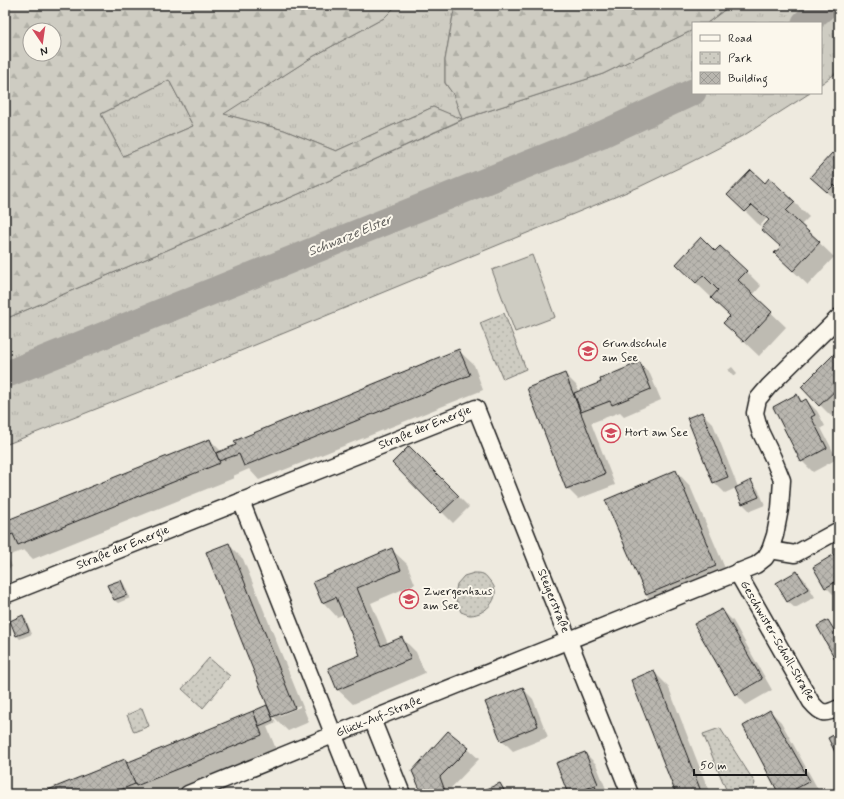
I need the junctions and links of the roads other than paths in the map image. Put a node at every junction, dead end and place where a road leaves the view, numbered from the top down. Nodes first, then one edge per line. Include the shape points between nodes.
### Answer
1 (839, 317) edge
2 (476, 408) joint
3 (241, 501) junction
4 (839, 530) edge
5 (770, 550) junction
6 (737, 572) junction
7 (5, 595) edge
8 (569, 640) junction
9 (839, 708) edge
10 (372, 719) junction
11 (333, 735) junction
12 (188, 794) edge
13 (357, 794) edge
14 (402, 794) edge
15 (630, 794) edge

1 - 5 street, Geschwister-Scholl-Straße via 758,399 755,413 760,431 782,480 780,509
2 - 3 street, Straße der Energie
2 - 8 street, Steigerstraße
3 - 7 street, Straße der Energie
3 - 11 street
4 - 5 street via 795,554
5 - 6 street, Geschwister-Scholl-Straße via 765,558
6 - 8 street, Geschwister-Scholl-Straße
6 - 9 street, Geschwister-Scholl-Straße via 811,702 824,713
8 - 10 street, Glück-Auf-Straße
8 - 15 street, Steigerstraße
10 - 11 street, Glück-Auf-Straße
10 - 14 street
11 - 12 street, Glück-Auf-Straße
11 - 13 street

